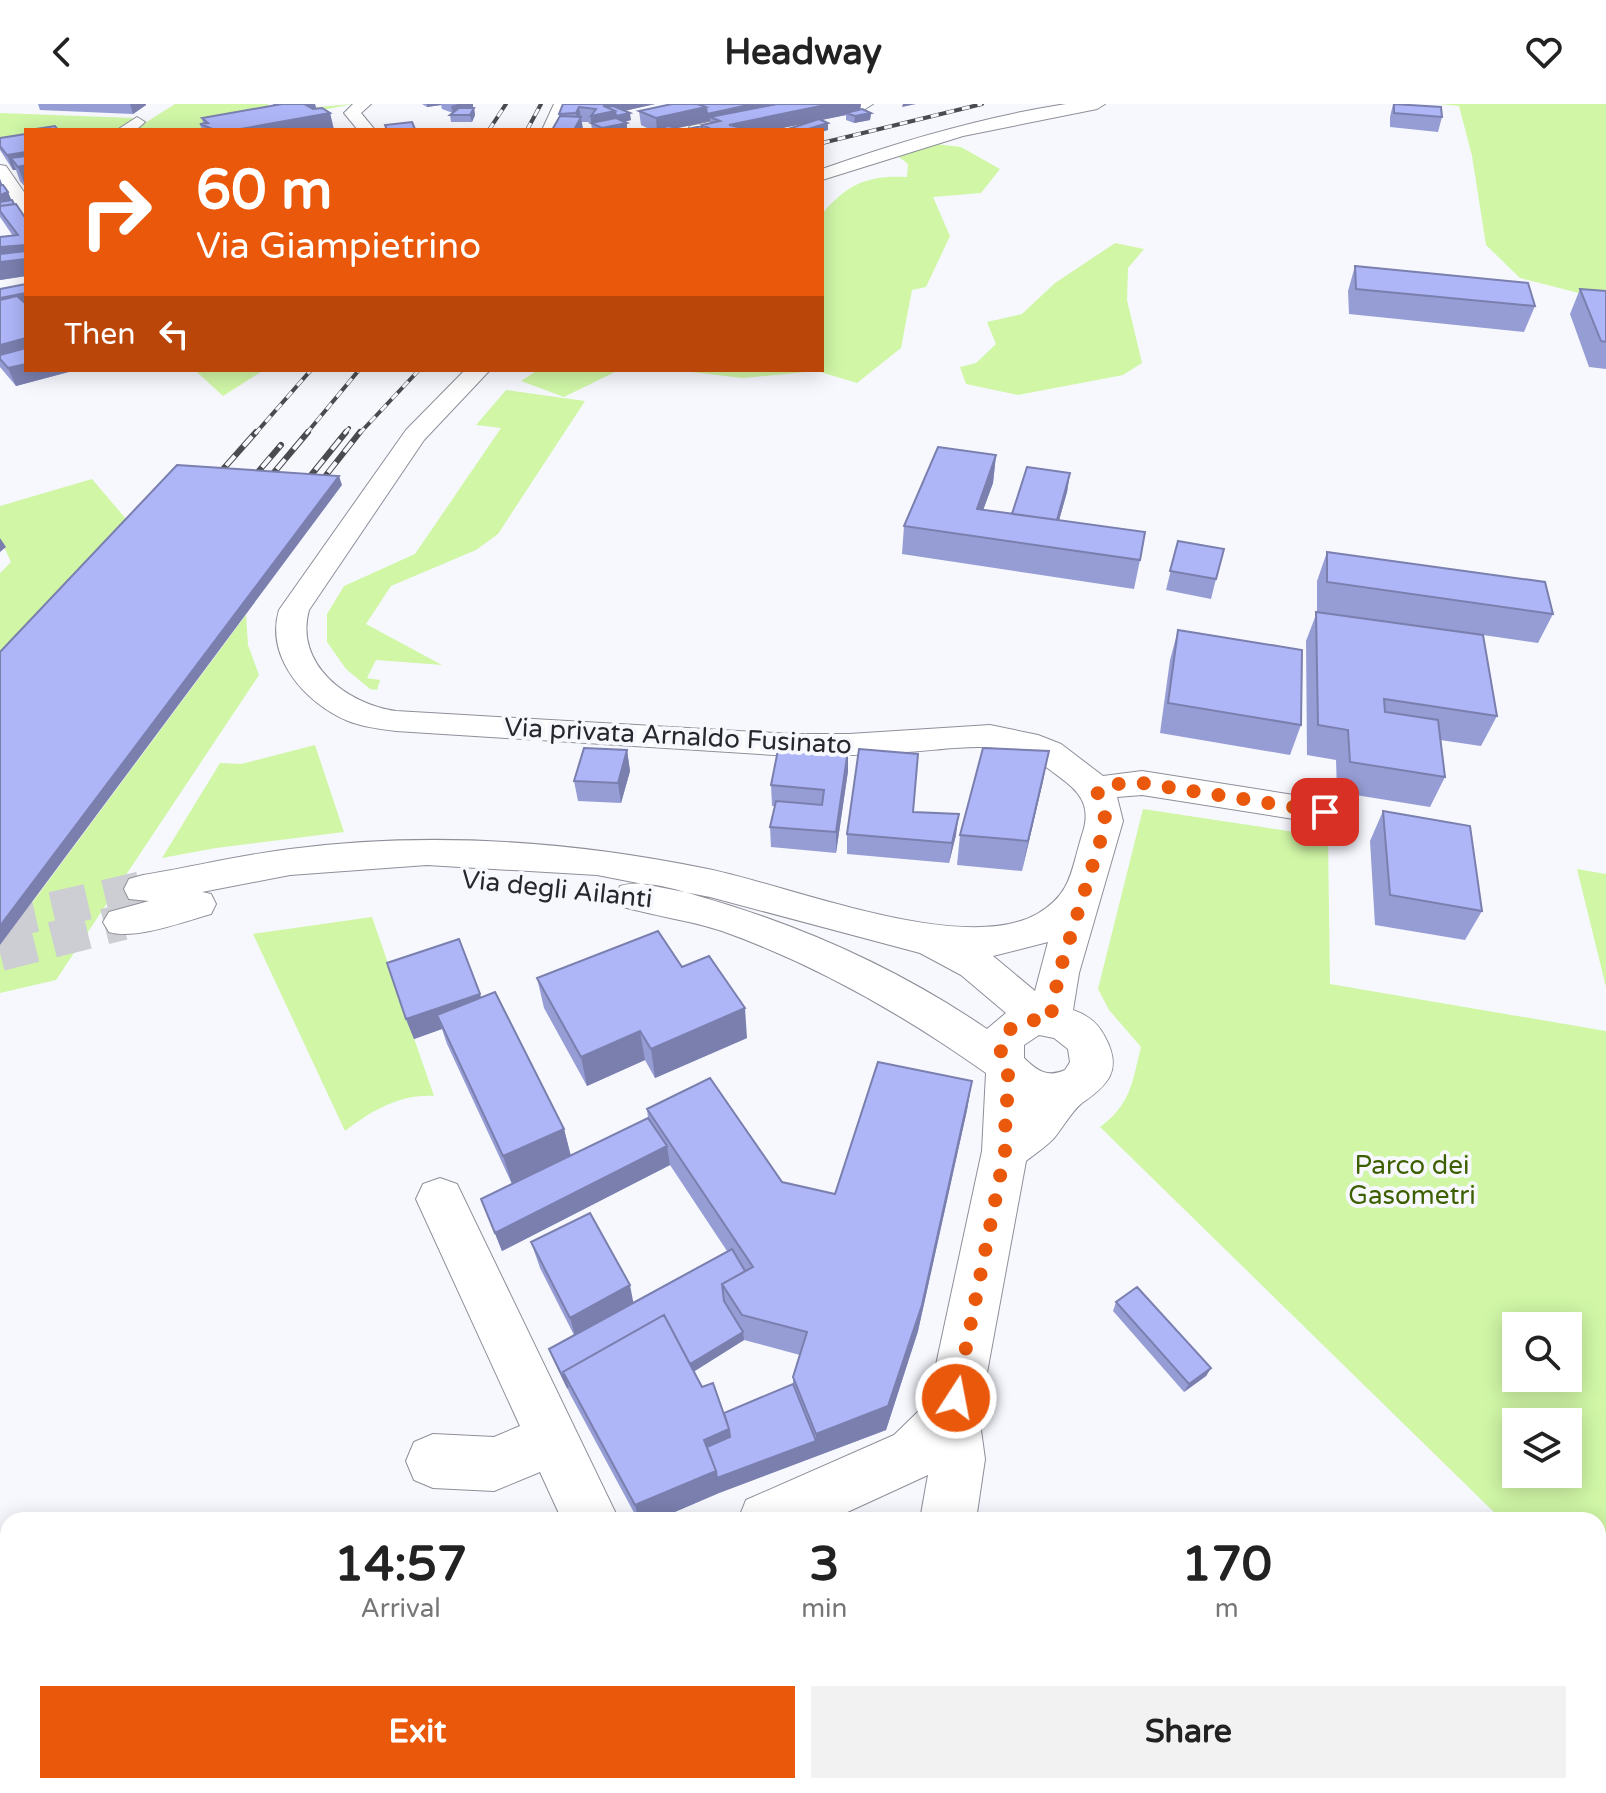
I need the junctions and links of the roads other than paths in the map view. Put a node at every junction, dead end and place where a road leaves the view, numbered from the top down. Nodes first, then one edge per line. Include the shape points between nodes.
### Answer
1 (363, 104) edge
2 (562, 104) edge
3 (863, 104) edge
4 (1042, 104) edge
5 (1097, 104) edge
6 (365, 128) edge
7 (551, 128) edge
8 (705, 128) edge
9 (824, 156) edge
10 (24, 173) edge
11 (824, 174) edge
12 (2, 175) edge
13 (24, 206) edge
14 (476, 372) edge
15 (1097, 791) junction
16 (1325, 812) dead end
17 (143, 889) tunnel mouth
18 (1081, 900) junction
19 (123, 922) tunnel mouth
20 (931, 941) junction
21 (1044, 1019) junction
22 (1006, 1067) junction
23 (1067, 1090) junction
24 (1005, 1151) junction
25 (440, 1199) dead end
26 (952, 1416) junction
27 (553, 1440) junction
28 (433, 1461) dead end
29 (587, 1512) edge
30 (799, 1512) edge
31 (949, 1512) edge

1 - 6 street via 352,113
2 - 7 street
3 - 8 street
4 - 9 street
5 - 11 street via 933,136
10 - 12 street
12 - 13 street
14 - 15 street, Via privata Arnaldo Fusinato via 415,435 290,618 289,640 299,659 326,693 346,707 396,721 770,744 990,736 1049,752
15 - 16 street via 1142,783
15 - 18 street via 1105,821
17 - 20 street, Via degli Ailanti via 290,862 427,852 597,862 710,883
18 - 20 street, Via degli Ailanti via 1051,926 1011,940
18 - 21 street
19 - 22 street, Via degli Ailanti via 278,891 418,876 564,885 662,900 768,931 960,1030
20 - 21 street, Via degli Ailanti via 976,963
21 - 22 street via 1017,1024 1004,1037
21 - 23 street via 1079,1033 1092,1057 1088,1077
22 - 23 street via 1036,1090
22 - 24 street
23 - 24 street via 1036,1127
24 - 26 street
25 - 27 street
26 - 30 street via 913,1454
26 - 31 street via 958,1459
27 - 28 street via 494,1464
27 - 29 street

